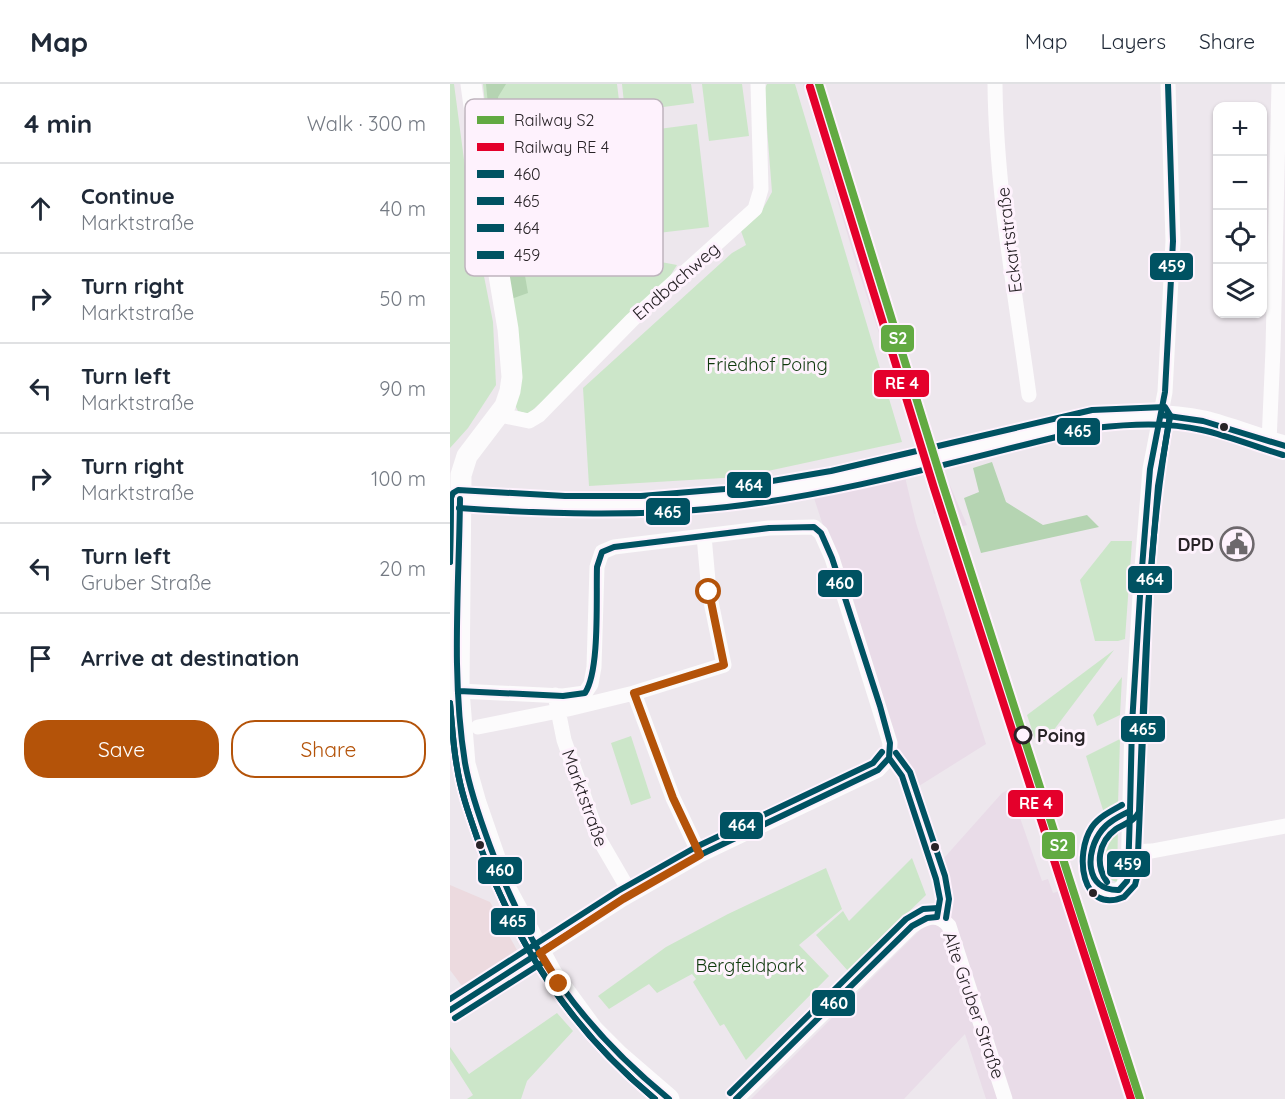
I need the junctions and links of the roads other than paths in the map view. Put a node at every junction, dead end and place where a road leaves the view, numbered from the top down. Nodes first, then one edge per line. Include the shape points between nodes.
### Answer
1 (471, 84) edge
2 (758, 84) edge
3 (995, 84) edge
4 (1168, 84) edge
5 (1279, 84) edge
6 (473, 99) edge
7 (499, 276) edge
8 (1029, 395) dead end
9 (500, 415) junction
10 (1161, 415) junction
11 (1277, 444) edge
12 (455, 499) edge
13 (704, 536) junction
14 (459, 691) junction
15 (634, 693) junction
16 (556, 703) junction
17 (478, 727) dead end
18 (1130, 811) junction
19 (1285, 812) edge
20 (1285, 826) edge
21 (1129, 852) junction
22 (700, 855) junction
23 (631, 894) junction
24 (540, 953) junction
25 (450, 1010) edge
26 (669, 1099) edge
27 (736, 1099) edge
28 (1005, 1099) edge

1 - 6 street
2 - 9 street, Endbachweg via 761,189 755,209 632,320 539,415 529,421
3 - 8 street, Eckartstraße via 1006,220
4 - 10 street via 1173,241
5 - 11 street via 1273,349
7 - 9 street via 512,377
9 - 12 street via 467,456
10 - 11 street via 1203,421
10 - 12 street via 1093,419 833,480 726,498 641,505
10 - 18 street via 1150,469 1141,580
12 - 14 street
13 - 15 street via 709,592 724,665
13 - 16 street via 614,547 602,552 597,567 591,684 585,693
13 - 22 street via 802,526 814,527 821,533 890,743 889,758 878,770
14 - 16 street
14 - 24 street via 465,764 476,803 503,881
15 - 16 street
15 - 22 street via 673,798
16 - 17 street
16 - 23 street, Marktstraße via 564,740 598,839
18 - 21 street
18 - 21 street via 1100,831 1091,851 1091,873 1100,887 1114,891 1123,886 1128,876
19 - 20 street
20 - 21 street
22 - 23 street
23 - 24 street
24 - 25 street
24 - 26 street via 593,1030
27 - 28 street, Alte Gruber Straße via 912,926 932,916 949,926

